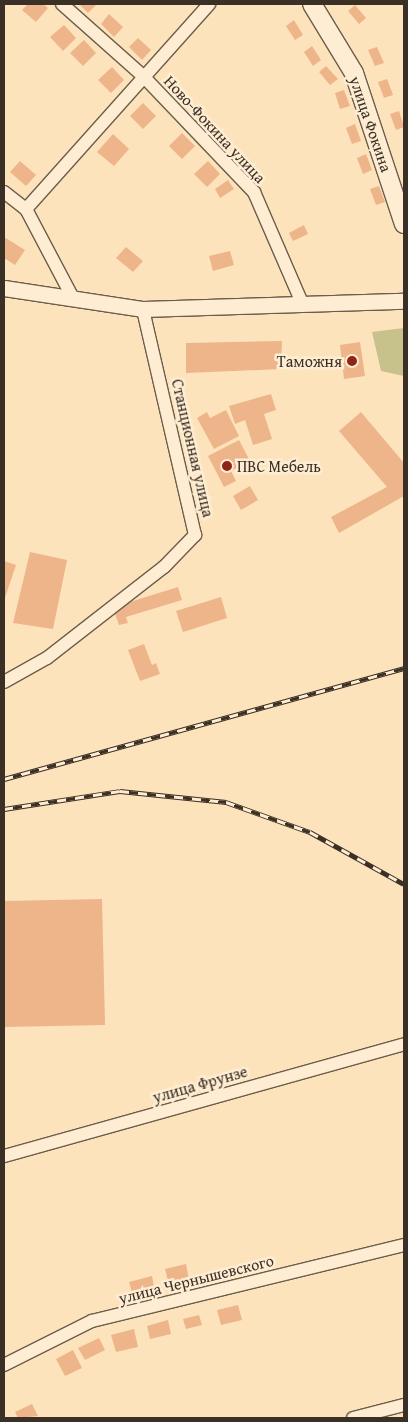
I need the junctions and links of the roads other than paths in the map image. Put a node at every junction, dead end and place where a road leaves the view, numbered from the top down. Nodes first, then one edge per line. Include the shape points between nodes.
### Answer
1 (62, 4) edge
2 (209, 4) edge
3 (312, 4) edge
4 (143, 76) junction
5 (4, 192) edge
6 (26, 208) junction
7 (404, 224) edge
8 (4, 288) edge
9 (73, 298) junction
10 (404, 301) edge
11 (303, 305) junction
12 (144, 309) junction
13 (4, 682) edge
14 (404, 1044) edge
15 (4, 1156) edge
16 (404, 1246) edge
17 (4, 1364) edge
18 (404, 1405) edge
19 (353, 1418) edge

1 - 4 street, Ново-Фокина улица
2 - 4 street
3 - 7 main road, улица Фокина via 354,73
4 - 6 street
4 - 11 street, Ново-Фокина улица via 254,192
5 - 6 street
6 - 9 street
8 - 9 street
9 - 12 street
10 - 11 street
11 - 12 street
12 - 13 street, Станционная улица via 196,534 164,567 46,658
14 - 15 street, улица Фрунзе
16 - 17 street, улица Чернышевского via 92,1320
18 - 19 street

